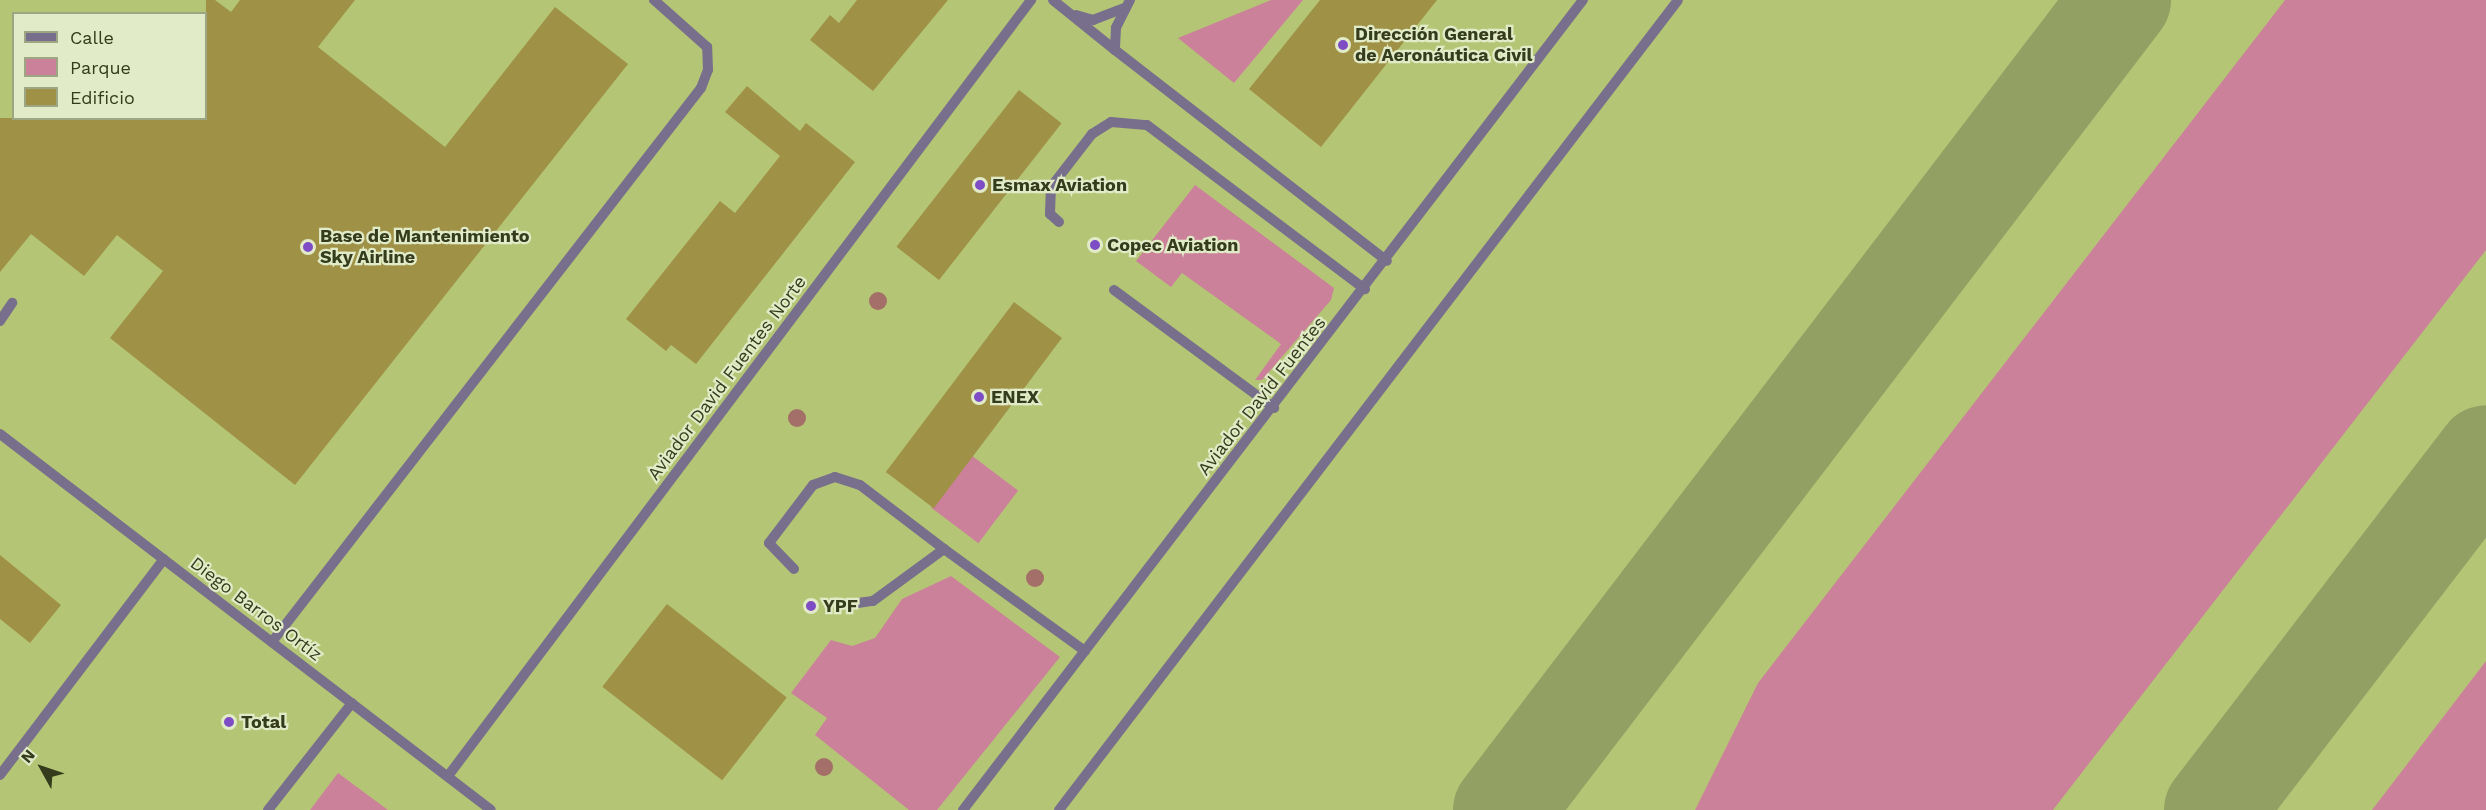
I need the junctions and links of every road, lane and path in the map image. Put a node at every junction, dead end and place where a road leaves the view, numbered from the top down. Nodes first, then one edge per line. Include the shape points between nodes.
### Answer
1 (654, 0) edge
2 (1031, 0) edge
3 (1053, 0) edge
4 (1583, 0) edge
5 (1678, 0) edge
6 (1127, 4) edge
7 (1065, 10) junction
8 (1115, 50) junction
9 (1059, 222) dead end
10 (1387, 261) junction
11 (1365, 289) junction
12 (1114, 290) dead end
13 (12, 303) dead end
14 (0, 321) edge
15 (1274, 408) junction
16 (0, 434) edge
17 (944, 549) junction
18 (164, 560) junction
19 (794, 569) dead end
20 (858, 603) dead end
21 (272, 642) junction
22 (1084, 651) junction
23 (352, 703) junction
24 (0, 775) edge
25 (448, 776) junction
26 (268, 810) edge
27 (491, 810) edge
28 (963, 810) edge
29 (1059, 810) edge

1 - 21 street via 707,47 708,70 701,88
2 - 25 street, Aviador David Fuentes Norte
3 - 7 street
4 - 10 street, Aviador David Fuentes
5 - 29 street
6 - 7 street via 1093,20
6 - 8 street
7 - 8 street
8 - 10 street
9 - 11 street via 1050,214 1051,187 1092,134 1111,122 1147,124
10 - 11 street, Aviador David Fuentes
11 - 15 street, Aviador David Fuentes
12 - 15 street
13 - 14 street
15 - 22 street, Aviador David Fuentes
16 - 18 street, Diego Barros Ortíz
17 - 19 street via 860,485 835,477 813,485 769,543
17 - 20 street via 873,601
17 - 22 street
18 - 21 street, Diego Barros Ortíz
18 - 24 street
21 - 23 street, Diego Barros Ortíz
22 - 28 street, Aviador David Fuentes
23 - 25 street, Diego Barros Ortíz
23 - 26 street
25 - 27 street, Diego Barros Ortíz

